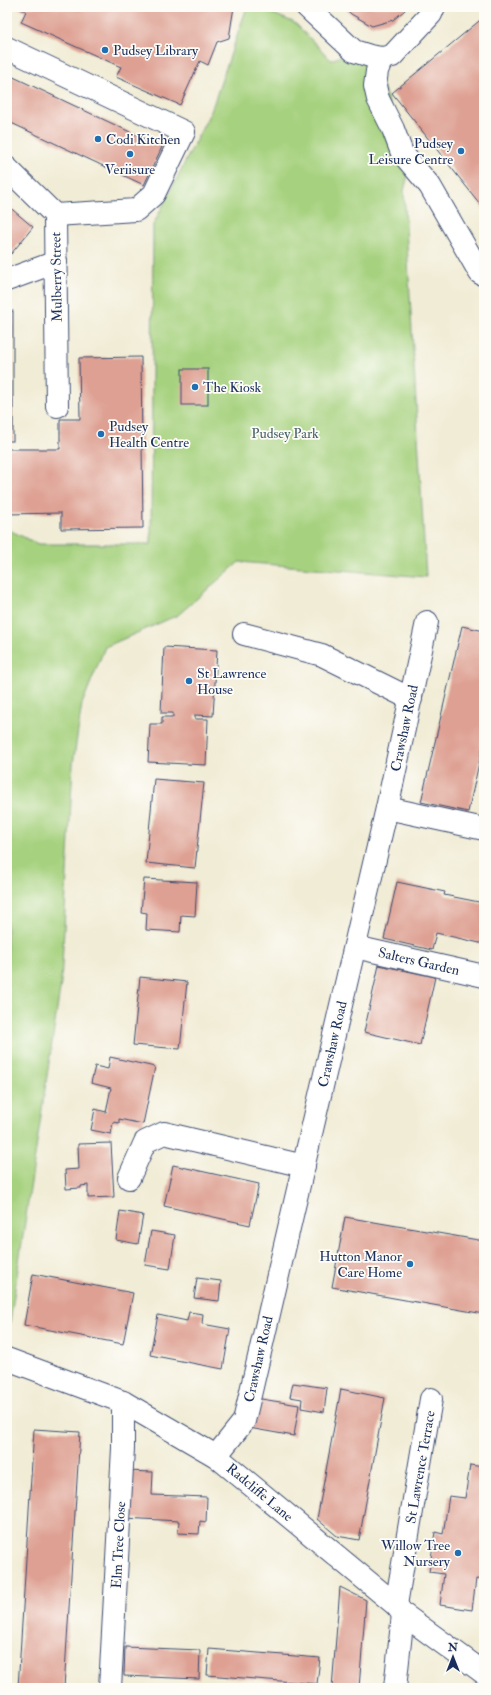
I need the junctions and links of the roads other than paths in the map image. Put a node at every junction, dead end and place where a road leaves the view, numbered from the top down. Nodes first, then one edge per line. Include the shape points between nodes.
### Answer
1 (306, 7) edge
2 (434, 7) edge
3 (7, 48) edge
4 (382, 58) junction
5 (7, 168) edge
6 (55, 215) junction
7 (56, 262) junction
8 (484, 275) edge
9 (7, 280) edge
10 (57, 406) dead end
11 (427, 622) dead end
12 (244, 634) dead end
13 (411, 698) junction
14 (387, 808) junction
15 (484, 829) edge
16 (355, 947) junction
17 (484, 976) edge
18 (304, 1166) junction
19 (129, 1178) dead end
20 (7, 1359) edge
21 (431, 1399) dead end
22 (123, 1402) junction
23 (216, 1456) junction
24 (399, 1609) junction
25 (484, 1672) edge
26 (110, 1688) edge
27 (395, 1688) edge

1 - 4 street via 354,51
2 - 4 street via 431,14 392,56
3 - 6 street via 184,132 154,194 136,210
4 - 8 street via 375,86 378,99 402,153 430,186 480,273
5 - 6 street, Mulberry Street
6 - 7 street, Mulberry Street
7 - 9 street
7 - 10 street, Mulberry Street
11 - 13 street, Crawshaw Road
12 - 13 street via 322,655
13 - 14 street, Crawshaw Road
14 - 15 street
14 - 16 street, Crawshaw Road
16 - 17 street, Salters Garden
16 - 18 street, Crawshaw Road
18 - 19 street via 164,1133 145,1142
18 - 23 street, Crawshaw Road via 244,1421
20 - 22 street, Radcliffe Lane
21 - 24 street, St Lawrence Terrace
22 - 23 street, Radcliffe Lane
22 - 26 street, Elm Tree Close via 123,1448
23 - 24 street, Radcliffe Lane
24 - 25 street, Radcliffe Lane
24 - 27 street, St Lawrence Terrace

